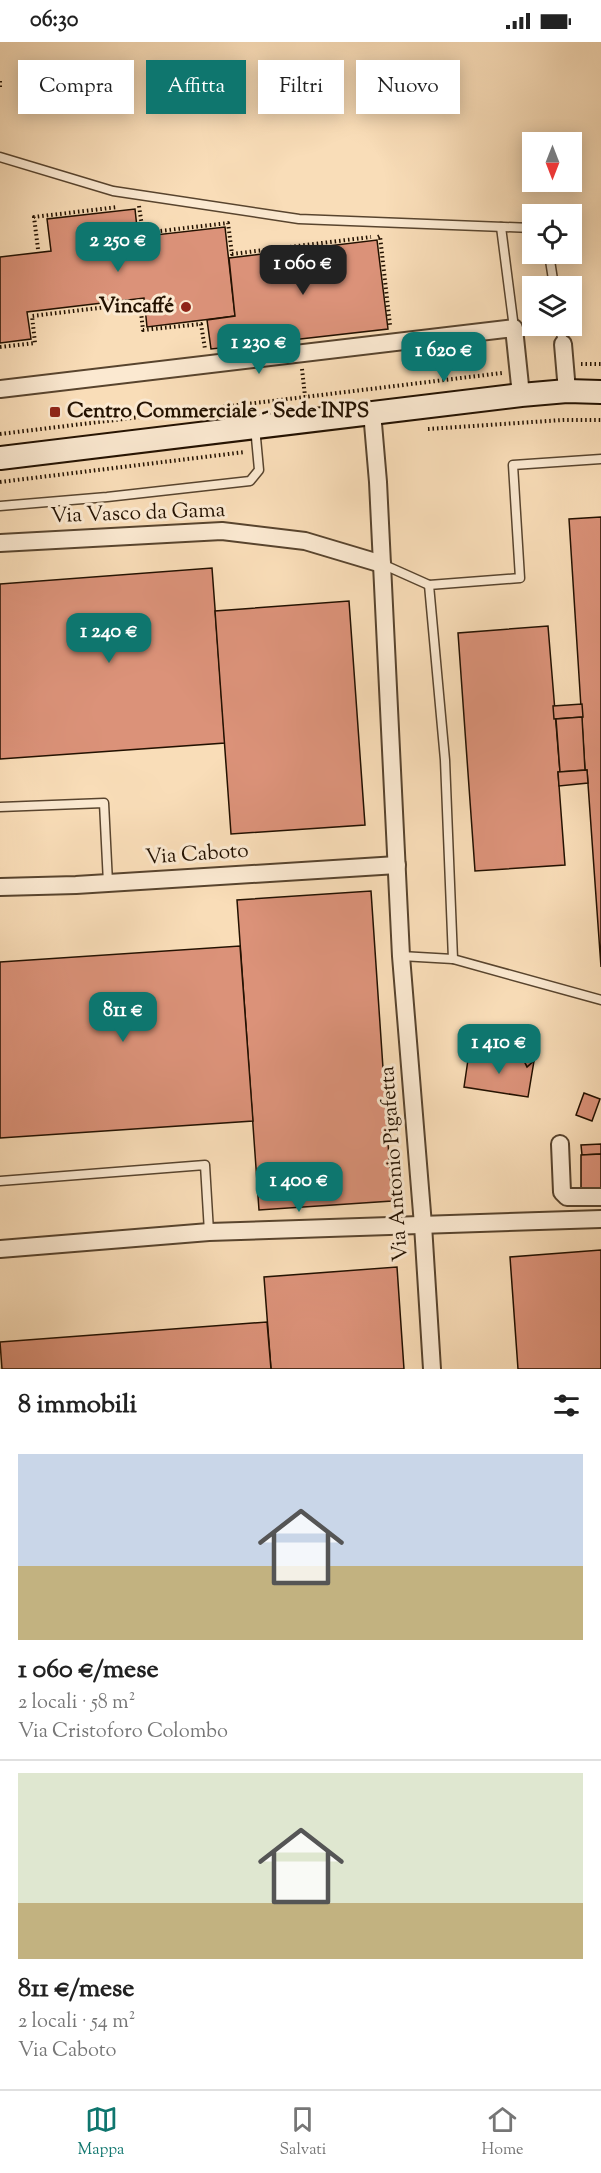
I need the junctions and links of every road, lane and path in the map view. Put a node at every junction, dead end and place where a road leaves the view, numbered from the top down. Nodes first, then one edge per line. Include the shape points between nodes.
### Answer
1 (0, 81) edge
2 (0, 87) edge
3 (0, 158) edge
4 (138, 204) dead end
5 (126, 206) dead end
6 (501, 227) junction
7 (522, 228) edge
8 (39, 249) dead end
9 (514, 328) junction
10 (391, 333) dead end
11 (561, 336) edge
12 (562, 344) joint
13 (0, 347) edge
14 (205, 354) dead end
15 (565, 364) junction
16 (601, 364) edge
17 (518, 371) junction
18 (303, 376) dead end
19 (0, 389) edge
20 (567, 391) junction
21 (601, 392) edge
22 (521, 395) junction
23 (305, 396) junction
24 (372, 412) junction
25 (601, 420) edge
26 (255, 427) junction
27 (428, 429) dead end
28 (0, 434) edge
29 (240, 452) dead end
30 (0, 458) edge
31 (601, 459) edge
32 (0, 482) edge
33 (0, 506) edge
34 (0, 543) edge
35 (382, 564) junction
36 (429, 585) junction
37 (0, 807) edge
38 (397, 865) junction
39 (108, 883) junction
40 (0, 887) edge
41 (401, 956) junction
42 (453, 959) junction
43 (601, 1000) edge
44 (560, 1144) dead end
45 (0, 1181) edge
46 (601, 1197) edge
47 (601, 1219) edge
48 (423, 1225) junction
49 (209, 1232) junction
50 (0, 1249) edge
51 (432, 1369) edge

1 - 2 path
3 - 6 lane via 113,191 299,219
4 - 10 path via 143,233 228,223 232,254 380,236
5 - 8 path via 34,217
6 - 7 lane
6 - 9 lane
9 - 17 street
9 - 19 street
11 - 12 lane
12 - 15 street
13 - 14 path via 35,343 32,316 140,303 143,330 201,324
15 - 16 path
15 - 20 street
17 - 22 street
17 - 23 path
18 - 23 path
20 - 21 main road
20 - 22 main road
22 - 24 main road
23 - 28 path
24 - 26 main road
24 - 35 street, Via Antonio Pigafetta
25 - 27 path
26 - 30 main road
26 - 33 lane via 259,470 250,481
29 - 32 path
31 - 36 lane via 513,465 520,578
34 - 35 street, Via Vasco da Gama via 222,531 305,541
35 - 36 lane
35 - 38 street, Via Antonio Pigafetta
36 - 42 lane via 445,760
37 - 39 lane via 104,803
38 - 39 street, Via Caboto
38 - 41 street, Via Antonio Pigafetta
39 - 40 street, Via Caboto
41 - 42 lane
41 - 48 street, Via Antonio Pigafetta
42 - 43 lane
44 - 46 street via 562,1192 567,1197
45 - 49 lane via 205,1165
47 - 48 street
48 - 49 street
48 - 51 street, Via Antonio Pigafetta
49 - 50 street

